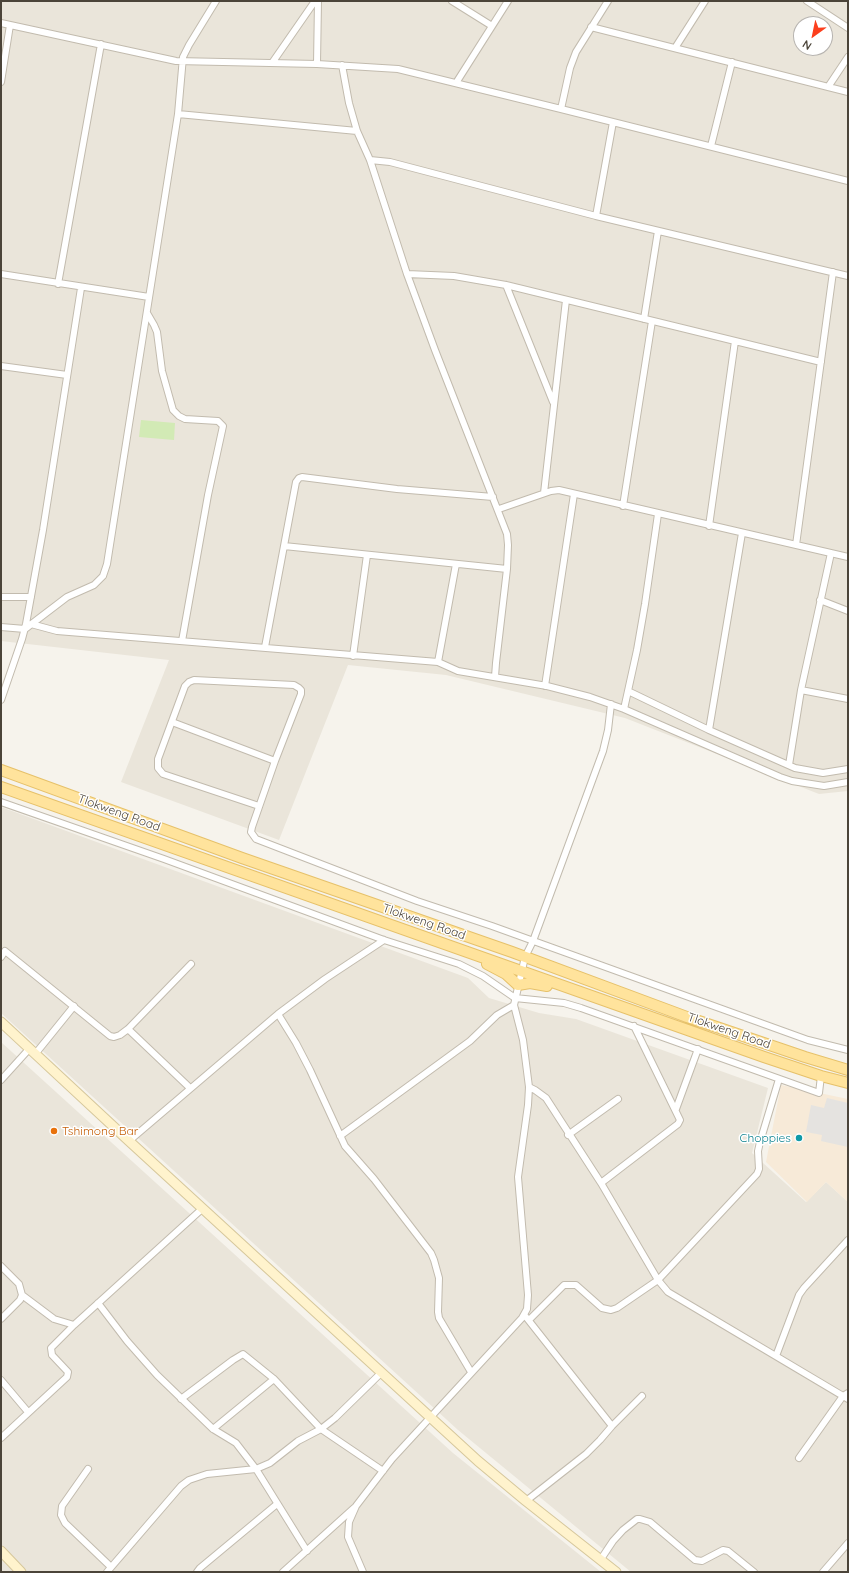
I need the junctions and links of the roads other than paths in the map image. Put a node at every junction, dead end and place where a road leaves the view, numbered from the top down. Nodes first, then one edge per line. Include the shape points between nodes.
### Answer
1 (216, 1) edge
2 (316, 1) edge
3 (452, 1) edge
4 (508, 1) edge
5 (608, 1) edge
6 (705, 1) edge
7 (807, 1) edge
8 (1, 23) edge
9 (10, 25) junction
10 (492, 26) junction
11 (591, 27) junction
12 (848, 28) edge
13 (101, 44) junction
14 (675, 48) junction
15 (848, 56) edge
16 (183, 62) junction
17 (732, 62) junction
18 (272, 63) junction
19 (316, 64) junction
20 (342, 65) junction
21 (1, 82) edge
22 (456, 83) junction
23 (828, 87) junction
24 (848, 92) edge
25 (562, 108) junction
26 (178, 114) junction
27 (613, 122) junction
28 (357, 131) junction
29 (711, 146) junction
30 (370, 160) junction
31 (848, 181) edge
32 (596, 216) junction
33 (658, 231) junction
34 (833, 272) junction
35 (1, 274) edge
36 (407, 274) junction
37 (848, 276) edge
38 (58, 284) junction
39 (506, 285) junction
40 (81, 288) junction
41 (149, 297) junction
42 (566, 300) junction
43 (147, 313) junction
44 (644, 320) junction
45 (652, 321) junction
46 (735, 341) junction
47 (821, 362) junction
48 (1, 366) edge
49 (67, 375) junction
50 (553, 403) junction
51 (544, 493) junction
52 (574, 494) junction
53 (493, 497) junction
54 (623, 506) junction
55 (499, 510) junction
56 (658, 514) junction
57 (710, 526) junction
58 (742, 533) junction
59 (796, 545) junction
60 (284, 546) junction
61 (830, 553) junction
62 (367, 555) junction
63 (848, 557) edge
64 (456, 564) junction
65 (507, 569) junction
66 (1, 597) edge
67 (31, 597) junction
68 (820, 600) junction
69 (848, 610) edge
70 (31, 624) junction
71 (1, 627) edge
72 (25, 629) junction
73 (182, 641) junction
74 (265, 647) junction
75 (353, 656) junction
76 (438, 662) junction
77 (495, 677) junction
78 (545, 686) junction
79 (801, 690) junction
80 (628, 692) junction
81 (848, 699) edge
82 (1, 700) edge
83 (611, 704) junction
84 (624, 709) junction
85 (172, 722) junction
86 (709, 730) junction
87 (275, 761) junction
88 (789, 765) junction
89 (848, 769) edge
90 (1, 770) edge
91 (848, 782) edge
92 (1, 787) edge
93 (1, 802) edge
94 (259, 806) junction
95 (384, 940) junction
96 (533, 941) junction
97 (3, 949) edge
98 (469, 954) junction
99 (1, 957) edge
100 (525, 957) junction
101 (191, 964) dead end
102 (521, 970) junction
103 (518, 985) junction
104 (567, 987) junction
105 (514, 1002) junction
106 (74, 1006) junction
107 (278, 1014) junction
108 (1, 1022) edge
109 (634, 1026) junction
110 (128, 1029) junction
111 (698, 1050) junction
112 (848, 1050) edge
113 (33, 1051) junction
114 (848, 1070) edge
115 (821, 1076) junction
116 (779, 1079) junction
117 (1, 1080) edge
118 (848, 1083) edge
119 (529, 1087) junction
120 (190, 1088) junction
121 (618, 1099) dead end
122 (676, 1109) junction
123 (568, 1135) junction
124 (340, 1136) junction
125 (129, 1141) junction
126 (601, 1183) junction
127 (203, 1208) junction
128 (848, 1240) edge
129 (1, 1266) edge
130 (658, 1280) junction
131 (22, 1295) junction
132 (98, 1303) junction
133 (524, 1314) junction
134 (1, 1319) edge
135 (529, 1320) junction
136 (74, 1325) junction
137 (776, 1356) junction
138 (382, 1372) junction
139 (471, 1372) junction
140 (274, 1379) junction
141 (1, 1380) edge
142 (642, 1396) dead end
143 (846, 1396) edge
144 (181, 1399) junction
145 (28, 1412) junction
146 (430, 1416) junction
147 (612, 1426) junction
148 (321, 1428) junction
149 (213, 1429) junction
150 (1, 1438) edge
151 (799, 1458) dead end
152 (88, 1469) dead end
153 (256, 1469) junction
154 (382, 1471) junction
155 (526, 1501) junction
156 (277, 1504) junction
157 (356, 1506) junction
158 (848, 1543) edge
159 (1, 1551) edge
160 (307, 1551) junction
161 (601, 1559) junction
162 (109, 1570) edge
163 (21, 1572) edge
164 (197, 1572) edge
165 (283, 1572) edge
166 (363, 1572) edge
167 (616, 1572) edge
168 (754, 1572) edge
169 (823, 1572) edge

1 - 16 street via 186,49
2 - 18 street
2 - 19 street
3 - 10 street
4 - 10 street
5 - 11 street
6 - 14 street
7 - 12 street
8 - 9 street
9 - 13 street
9 - 21 street
10 - 22 street
11 - 14 street
11 - 25 street via 573,59
13 - 16 street
13 - 38 street
14 - 17 street
15 - 23 street
16 - 18 street
16 - 26 street
17 - 23 street
17 - 29 street
18 - 19 street
19 - 20 street
20 - 22 street via 398,69
20 - 28 street
22 - 25 street
23 - 24 street
25 - 27 street
26 - 28 street
26 - 41 street
27 - 29 street
27 - 32 street
28 - 30 street
29 - 31 street
30 - 32 street via 390,162
30 - 36 street
32 - 33 street
33 - 34 street
33 - 44 street
34 - 37 street
34 - 47 street
35 - 38 street
36 - 39 street via 454,276
36 - 53 street
38 - 40 street
39 - 42 street
39 - 50 street
40 - 41 street
40 - 49 street
41 - 43 street
42 - 44 street
42 - 50 street
43 - 70 street via 103,576 94,585 67,597
43 - 73 street via 157,332 162,371 173,410 185,419 218,421 223,426 206,503
44 - 45 street
45 - 46 street
45 - 54 street
46 - 47 street
46 - 57 street
47 - 59 street
48 - 49 street
49 - 67 street
50 - 51 street
51 - 52 street via 554,490
51 - 55 street
52 - 54 street
52 - 78 street
53 - 55 street
53 - 60 street via 300,477 296,482
54 - 56 street
55 - 65 street via 507,534
56 - 57 street
56 - 80 street via 645,604
57 - 58 street
58 - 59 street
58 - 86 street
59 - 61 street
60 - 62 street
60 - 74 street
61 - 63 street
61 - 68 street
62 - 64 street
62 - 75 street
64 - 65 street
64 - 76 street
65 - 77 street
66 - 67 street
67 - 72 street
68 - 69 street
68 - 79 street
70 - 72 street
70 - 73 street via 57,631
71 - 72 street
72 - 82 street
73 - 74 street
74 - 75 street
75 - 76 street
76 - 77 street via 458,671
77 - 78 street
78 - 83 street
79 - 81 street
79 - 88 street
80 - 84 street
80 - 86 street
83 - 84 street
83 - 96 street via 603,752
84 - 91 street via 780,777 824,786
85 - 87 street
85 - 87 street via 185,686 191,680 297,686 301,694
85 - 94 street via 158,759 158,768 163,774
86 - 88 street
87 - 94 street
88 - 89 street via 823,773
90 - 100 main road, Tlokweng Road
92 - 98 main road, Tlokweng Road
93 - 95 street via 179,864
94 - 96 street via 251,832 256,839 417,901
95 - 105 street via 470,969
95 - 107 street
96 - 100 street
96 - 112 street via 808,1040
97 - 99 street
97 - 106 street
98 - 102 main road, Tlokweng Road
98 - 103 main road via 506,974
100 - 102 street
100 - 114 main road, Tlokweng Road via 687,1017
101 - 110 street
102 - 103 street
102 - 104 main road, Tlokweng Road
103 - 104 main road via 530,982 554,988
103 - 105 street
104 - 115 main road, Tlokweng Road
105 - 109 street via 564,1003
105 - 119 street
105 - 124 street via 465,1045
106 - 110 street via 110,1036 120,1035
106 - 113 street
107 - 120 street
107 - 124 street via 310,1070
108 - 113 street
109 - 111 street
109 - 122 street
110 - 120 street
111 - 116 street
111 - 122 street
113 - 117 street
113 - 125 street
115 - 116 street via 819,1092
115 - 118 main road, Tlokweng Road
116 - 130 street via 760,1142 757,1174
119 - 123 street via 546,1098
119 - 133 street via 518,1177 528,1295
120 - 125 street
121 - 123 street
122 - 126 street via 680,1118 678,1124
123 - 126 street
124 - 139 street via 353,1156 431,1253 439,1278 439,1318
125 - 127 street
126 - 130 street
127 - 132 street
127 - 138 street
128 - 137 street via 799,1295
129 - 131 street via 19,1284
130 - 135 street via 611,1310 602,1308 576,1284 564,1284
130 - 137 street via 672,1296
131 - 134 street
131 - 136 street via 54,1319
132 - 136 street
132 - 144 street via 127,1341
133 - 135 street
133 - 139 street
135 - 147 street
136 - 145 street via 51,1348 52,1355 68,1372 67,1377
137 - 143 street
138 - 146 street
138 - 148 street via 335,1418
139 - 146 street
140 - 144 street via 243,1354
140 - 148 street
140 - 149 street
141 - 145 street
142 - 147 street
143 - 151 street
144 - 149 street
145 - 150 street
146 - 154 street
146 - 155 street
147 - 155 street via 586,1454
148 - 153 street via 298,1441 270,1463
148 - 154 street
149 - 153 street via 236,1443
152 - 162 street via 62,1506 61,1515 65,1523
153 - 156 street
153 - 162 street via 207,1474 189,1480
154 - 157 street
155 - 161 street
156 - 160 street
156 - 164 street
157 - 160 street
157 - 166 street via 349,1522 348,1537
158 - 169 street
159 - 163 street
160 - 165 street
161 - 167 street
161 - 168 street via 623,1530 640,1519 650,1522 695,1560 702,1561 723,1550 728,1551

